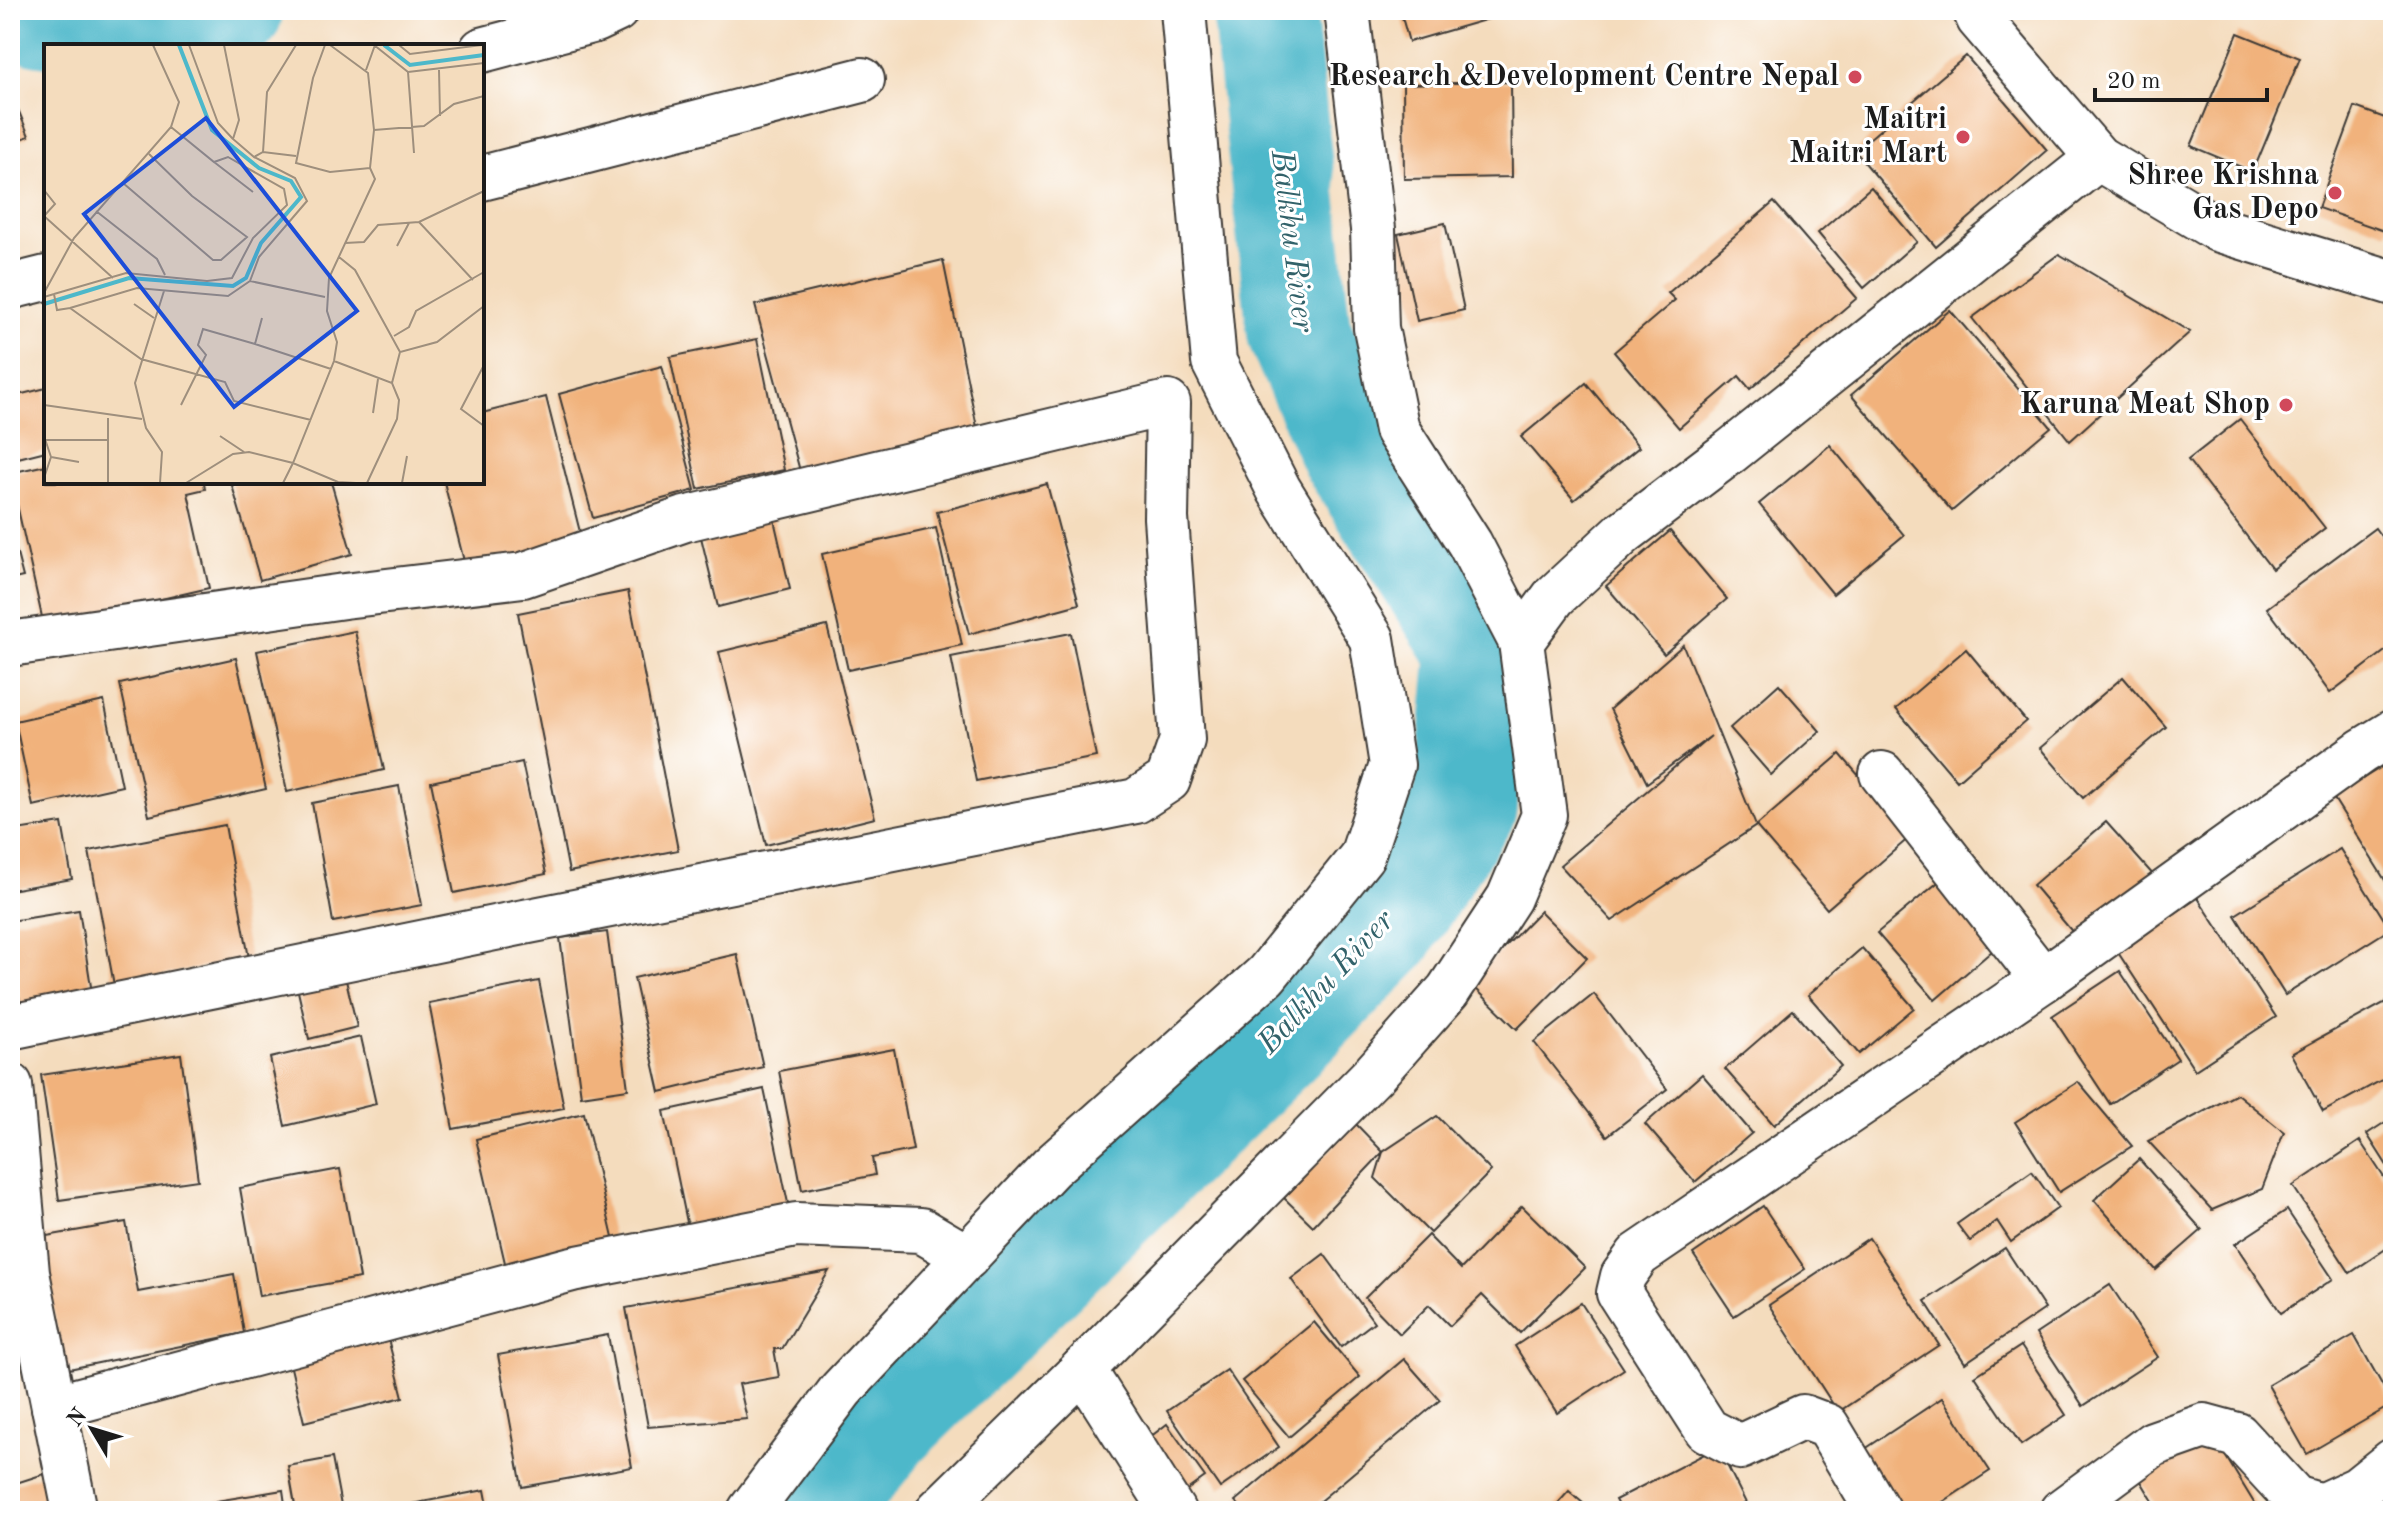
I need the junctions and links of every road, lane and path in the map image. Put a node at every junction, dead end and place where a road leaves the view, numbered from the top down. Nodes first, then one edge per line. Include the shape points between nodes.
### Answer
1 (616, 10) edge
2 (1183, 10) edge
3 (1347, 10) edge
4 (1975, 10) edge
5 (484, 49) edge
6 (862, 80) dead end
7 (2098, 158) junction
8 (484, 177) edge
9 (44, 278) edge
10 (2393, 283) edge
11 (10, 287) edge
12 (1214, 362) junction
13 (1168, 403) junction
14 (1521, 642) junction
15 (10, 644) edge
16 (2393, 732) edge
17 (1882, 774) dead end
18 (2043, 980) junction
19 (10, 1027) edge
20 (10, 1085) edge
21 (967, 1257) junction
22 (1083, 1369) junction
23 (54, 1407) junction
24 (2393, 1461) edge
25 (75, 1511) edge
26 (750, 1511) edge
27 (938, 1511) edge
28 (1173, 1511) edge
29 (1878, 1511) edge
30 (2062, 1511) edge

1 - 5 street
2 - 12 street
3 - 14 street via 1373,229 1376,328 1397,430 1470,544
4 - 7 street
6 - 8 street
7 - 10 street via 2217,229
7 - 14 street via 1623,533 1554,597
9 - 11 street
12 - 13 street
12 - 21 street via 1279,490 1372,639 1392,765 1362,856 1266,975 1051,1167
13 - 15 street via 685,519 523,575
13 - 19 street via 1166,518 1182,740 1168,780 1136,801
14 - 22 street via 1544,815 1509,898 1448,991 1375,1073
16 - 18 street
17 - 18 street
18 - 29 street via 1638,1255 1623,1276 1619,1293 1707,1430 1740,1447 1803,1417 1827,1426
20 - 23 street via 27,1273
21 - 23 street via 921,1230 796,1225 572,1269
21 - 26 street via 841,1390
22 - 27 street
22 - 28 street
23 - 25 street
24 - 30 street via 2358,1489 2321,1506 2295,1498 2237,1435 2204,1426 2153,1444

